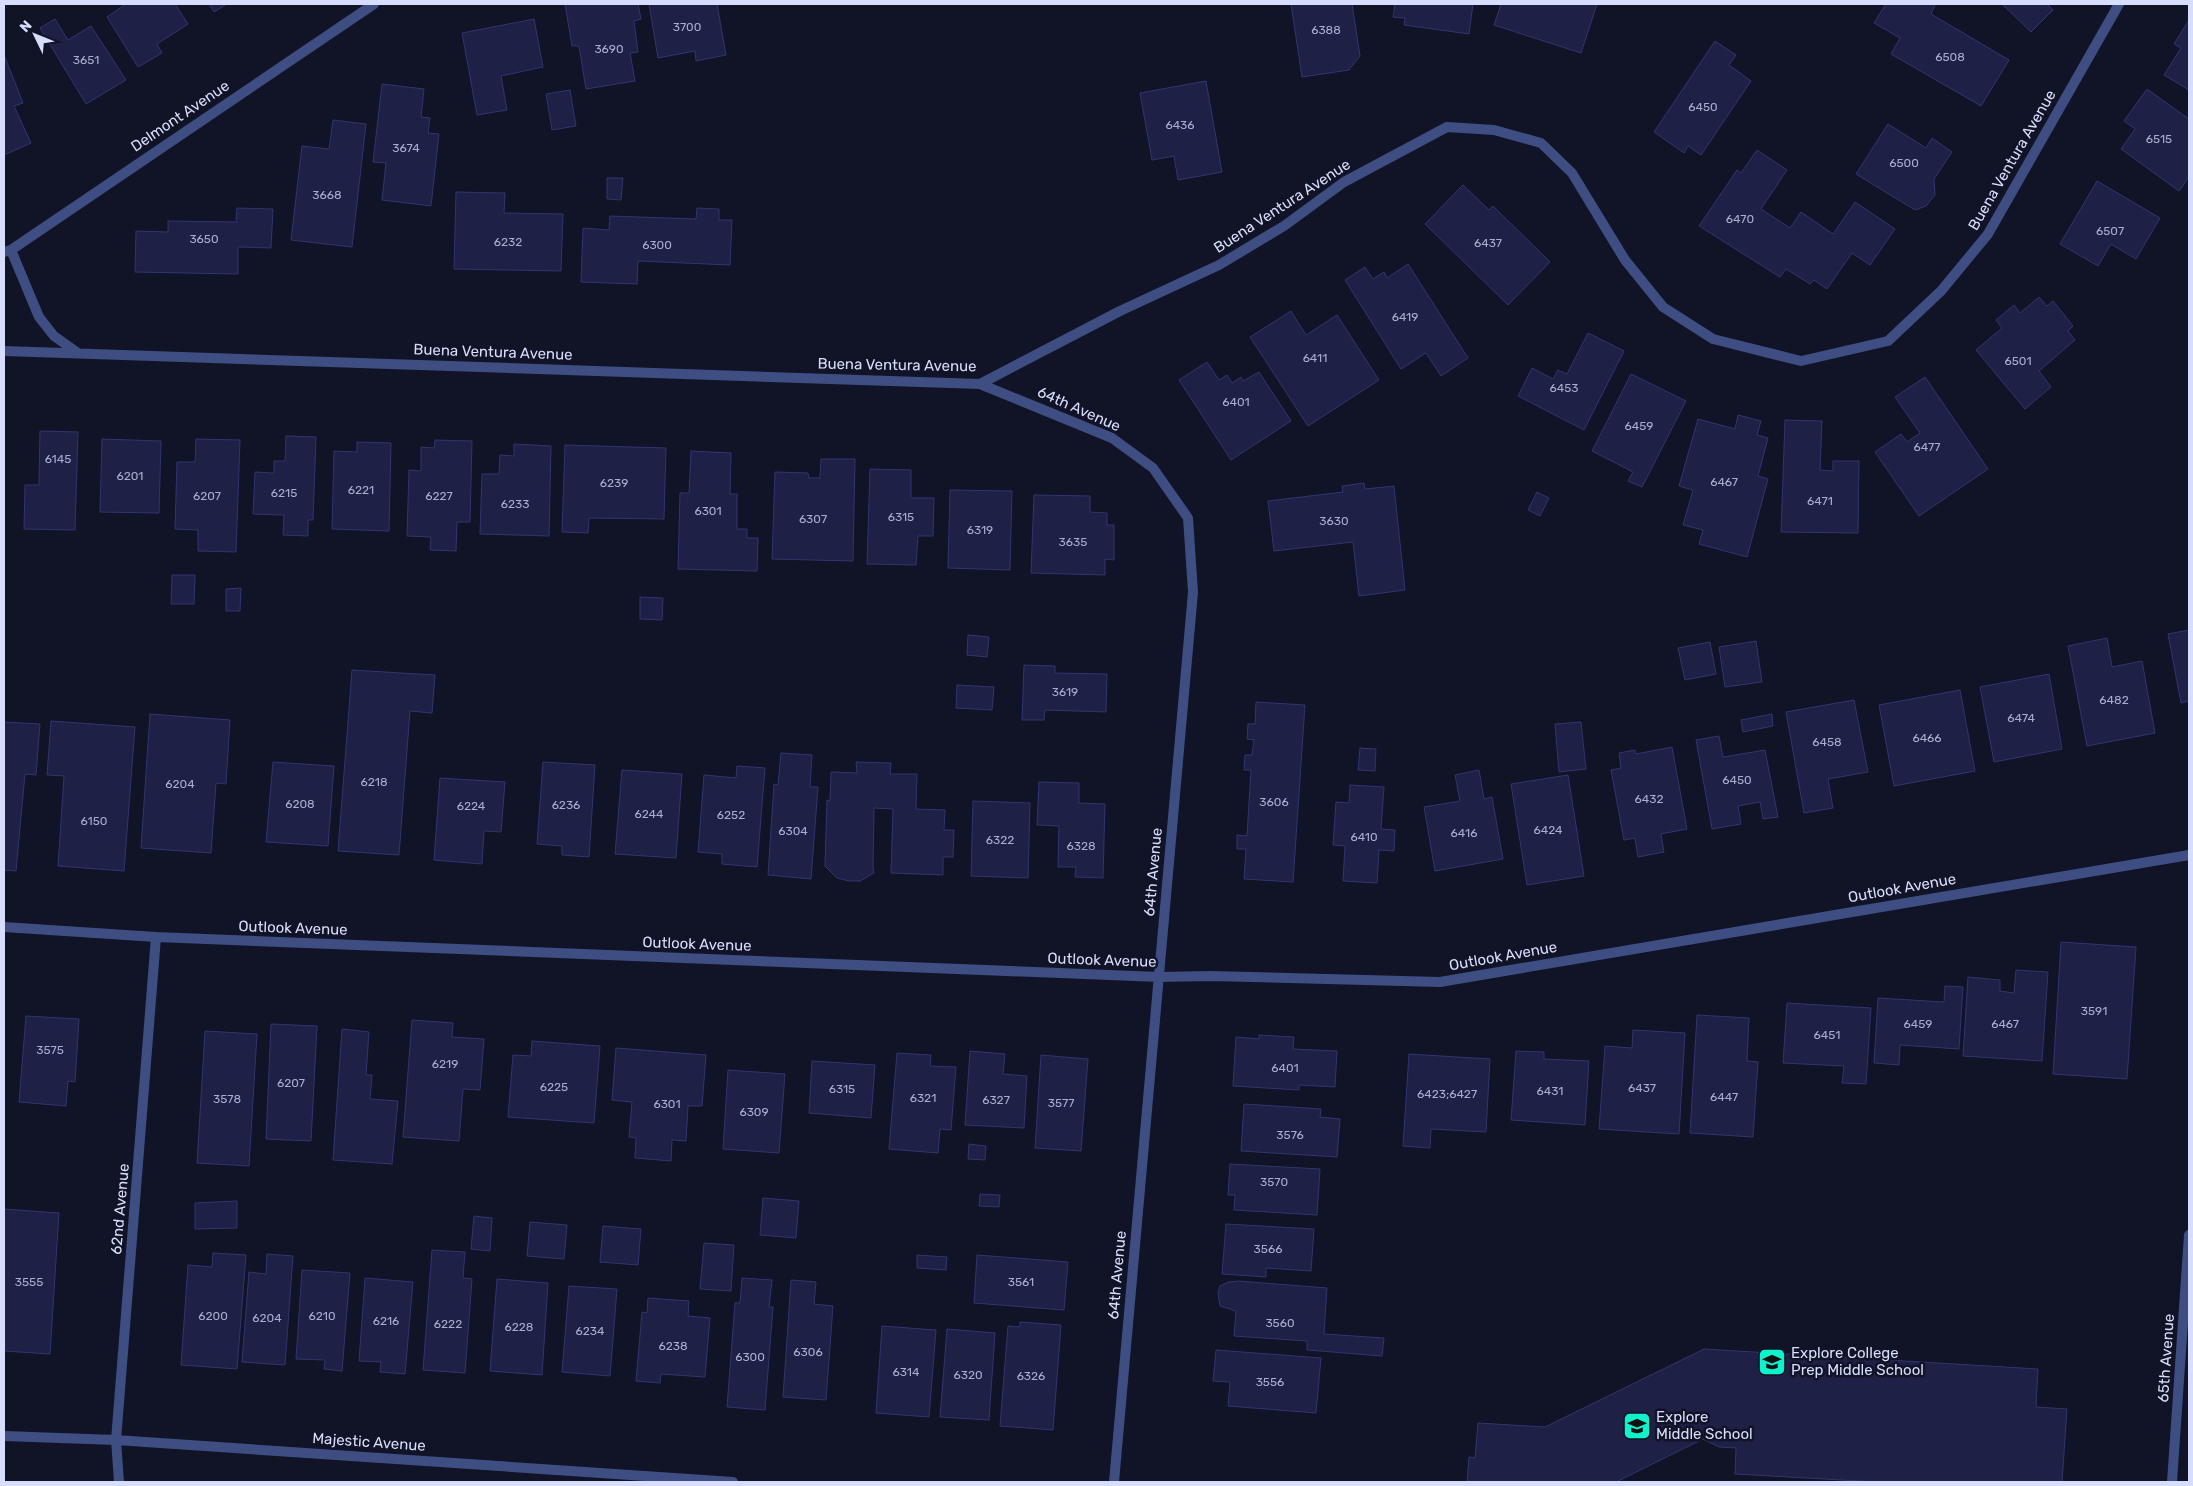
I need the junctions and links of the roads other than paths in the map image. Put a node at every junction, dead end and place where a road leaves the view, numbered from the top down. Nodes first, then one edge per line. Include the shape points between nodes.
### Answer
1 (374, 4) edge
2 (2120, 4) edge
3 (7, 251) edge
4 (4, 351) edge
5 (78, 352) junction
6 (980, 384) junction
7 (2189, 855) edge
8 (4, 927) edge
9 (156, 937) junction
10 (1159, 977) junction
11 (2189, 1235) edge
12 (4, 1436) edge
13 (116, 1440) junction
14 (119, 1482) edge
15 (733, 1482) edge
16 (1114, 1482) edge
17 (2172, 1482) edge

1 - 3 street, Delmont Avenue
2 - 6 street, Buena Ventura Avenue via 1988,234 1941,291 1888,341 1801,361 1713,339 1663,308 1625,260 1572,173 1540,143 1494,130 1447,127 1344,182 1284,226 1219,264
3 - 5 street via 39,316 54,336
4 - 5 street, Buena Ventura Avenue
5 - 6 street, Buena Ventura Avenue
6 - 10 street, 64th Avenue via 1112,438 1153,468 1188,518 1193,592
7 - 10 street, Outlook Avenue via 1440,982
8 - 9 street, Outlook Avenue
9 - 10 street, Outlook Avenue
9 - 13 street, 62nd Avenue
10 - 16 street, 64th Avenue
11 - 17 street, 65th Avenue
12 - 13 street, Majestic Avenue
13 - 14 street, 62nd Avenue
13 - 15 street, Majestic Avenue

